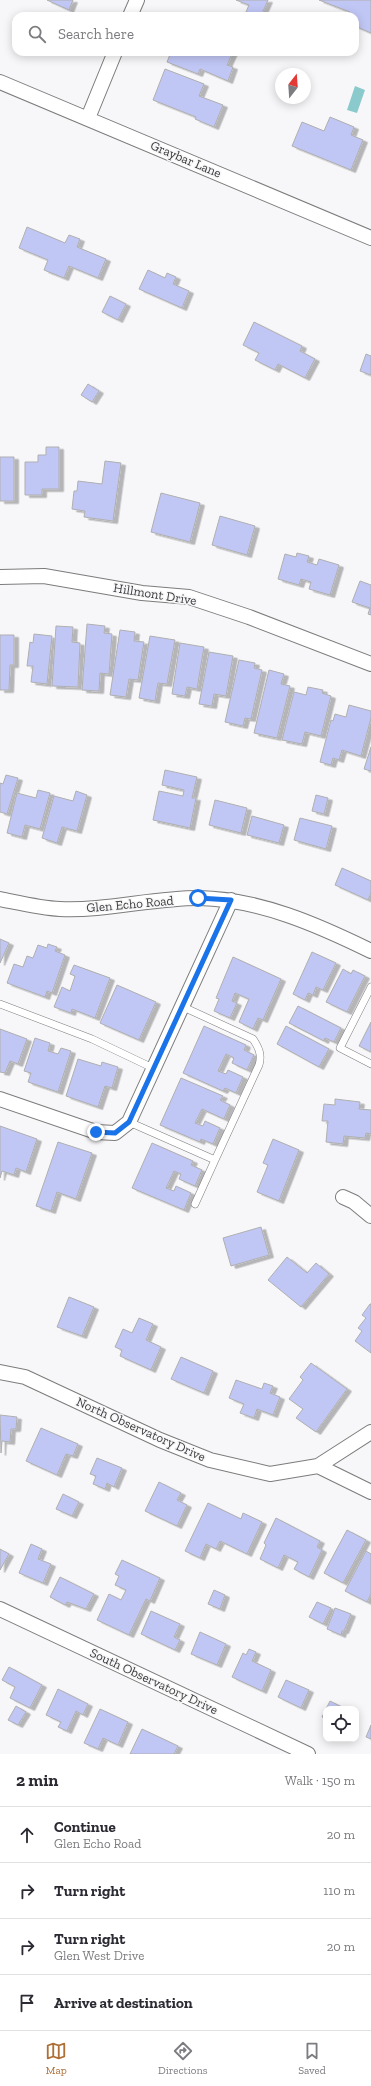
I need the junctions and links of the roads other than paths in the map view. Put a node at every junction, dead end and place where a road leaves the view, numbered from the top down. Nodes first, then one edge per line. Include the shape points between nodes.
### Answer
1 (137, 0) edge
2 (132, 12) edge
3 (113, 56) edge
4 (0, 82) edge
5 (88, 118) junction
6 (371, 238) edge
7 (0, 577) edge
8 (371, 664) edge
9 (0, 900) edge
10 (231, 900) junction
11 (371, 951) edge
12 (371, 987) edge
13 (0, 1004) edge
14 (181, 1006) junction
15 (371, 1064) edge
16 (153, 1068) junction
17 (0, 1098) edge
18 (129, 1122) junction
19 (215, 1160) junction
20 (343, 1197) dead end
21 (194, 1204) dead end
22 (371, 1216) edge
23 (0, 1372) edge
24 (371, 1432) edge
25 (318, 1466) junction
26 (371, 1492) edge
27 (0, 1609) edge
28 (308, 1754) edge

1 - 2 street
3 - 5 street
4 - 5 street, Graybar Lane
5 - 6 street, Graybar Lane
7 - 8 street, Hillmont Drive via 44,576 142,593 189,597
9 - 10 street, Glen Echo Road via 60,909 198,898
10 - 11 street, Glen Echo Road via 284,914
10 - 14 street
12 - 15 lane via 340,1048
13 - 16 lane via 92,1039
14 - 16 street
14 - 19 lane via 253,1039 261,1058
16 - 18 street
17 - 18 street via 96,1132 115,1133
18 - 19 lane
19 - 21 lane
20 - 22 street via 354,1202
23 - 25 street, North Observatory Drive via 25,1377 160,1440 210,1460 270,1474
24 - 25 street, North Observatory Drive
25 - 26 street
27 - 28 street, South Observatory Drive

